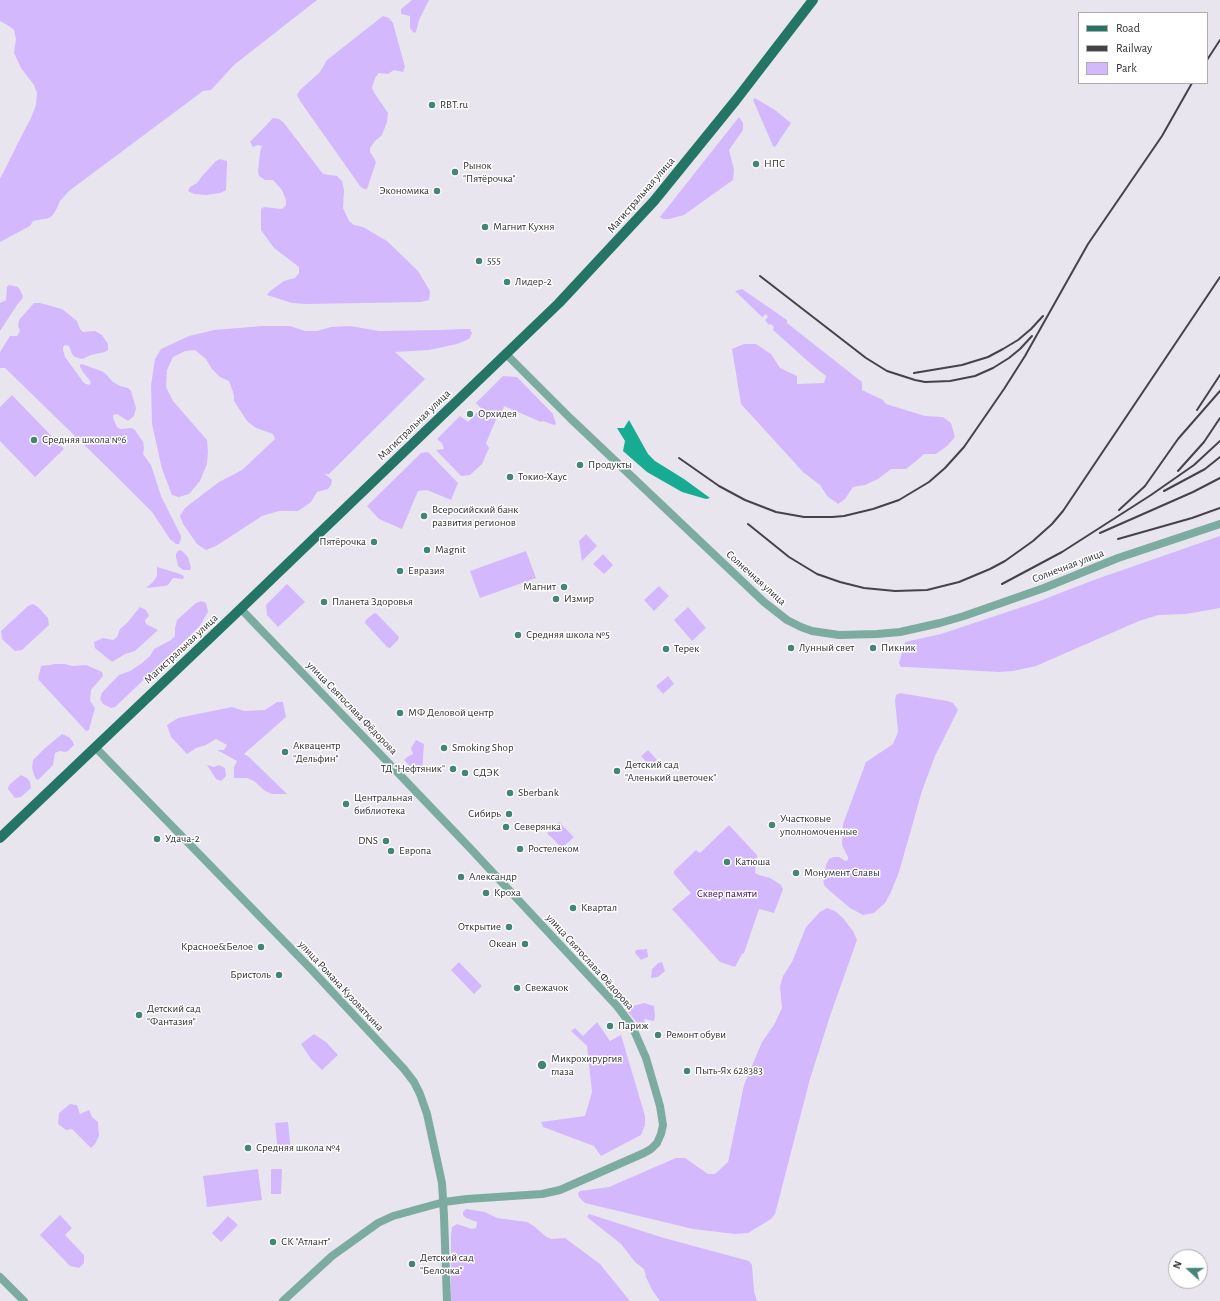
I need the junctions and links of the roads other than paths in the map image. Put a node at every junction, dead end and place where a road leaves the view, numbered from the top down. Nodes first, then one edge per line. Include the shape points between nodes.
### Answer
1 (813, 0) edge
2 (506, 354) junction
3 (1220, 524) edge
4 (241, 609) junction
5 (95, 747) junction
6 (0, 838) edge
7 (444, 1202) junction
8 (0, 1277) edge
9 (24, 1301) edge
10 (284, 1301) edge
11 (447, 1301) edge

1 - 2 main road, Магистральная улица via 654,201 559,303
2 - 3 street, Солнечная улица via 764,602 788,620 812,631 839,635 877,634 940,623
2 - 4 main road, Магистральная улица
4 - 5 main road, Магистральная улица
4 - 7 street, улица Святослава Фёдорова via 425,800 610,998 632,1026 646,1058 663,1125 659,1138 651,1149 549,1193
5 - 6 main road, Магистральная улица
5 - 7 street, улица Романа Кузоваткина via 309,967 409,1076 420,1094 427,1114
7 - 10 street, улица Святослава Фёдорова via 398,1214 378,1223 332,1256
7 - 11 street, улица Романа Кузоваткина
8 - 9 street

